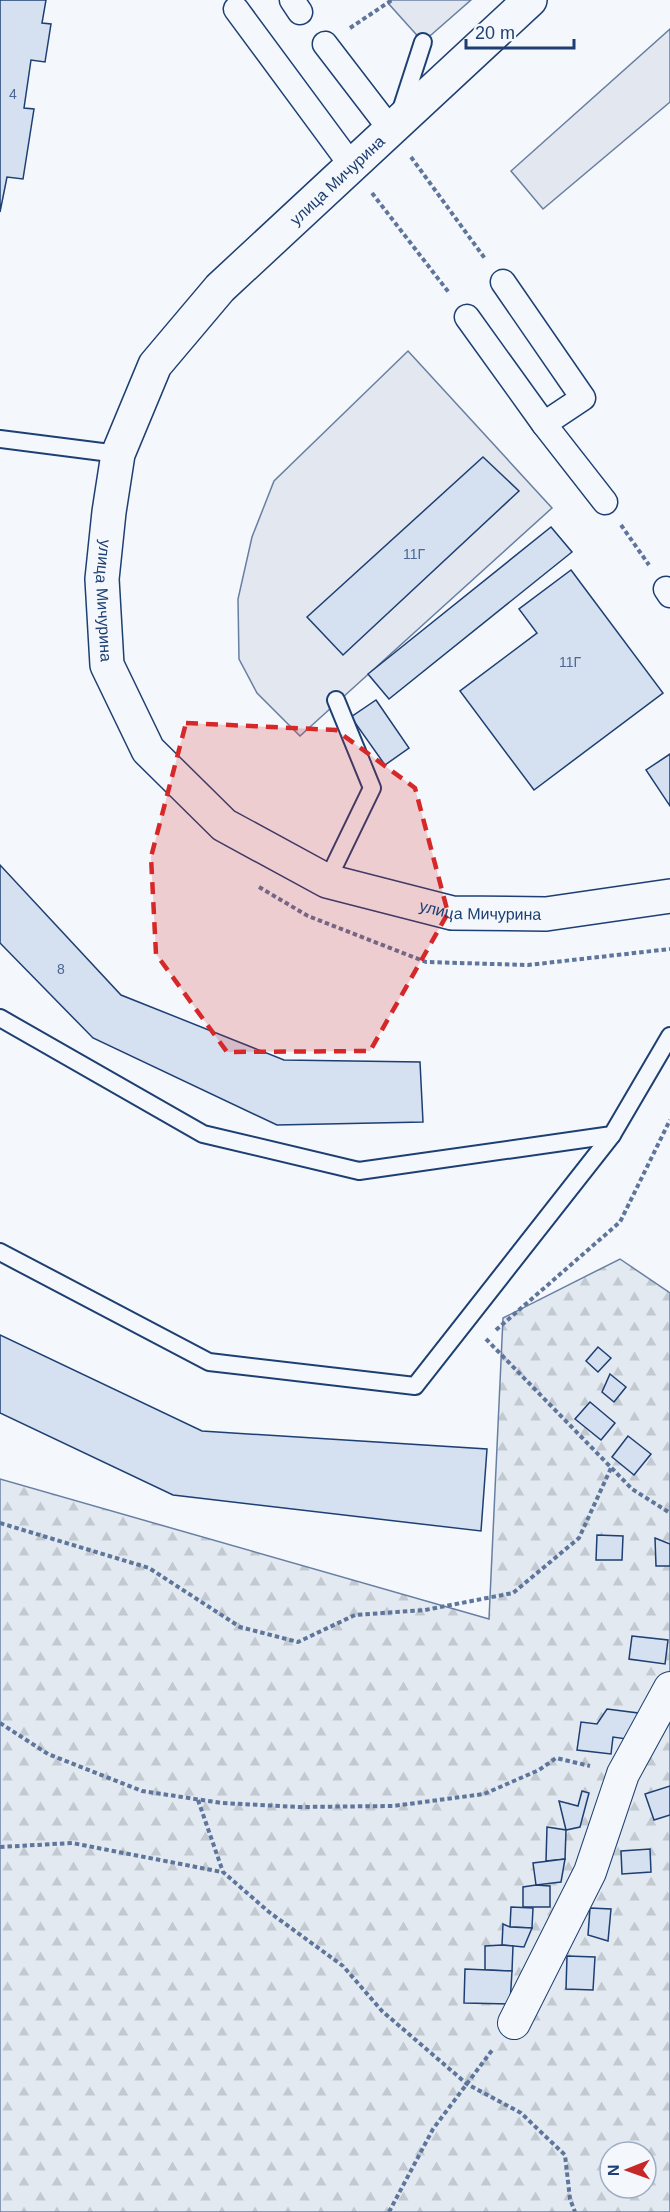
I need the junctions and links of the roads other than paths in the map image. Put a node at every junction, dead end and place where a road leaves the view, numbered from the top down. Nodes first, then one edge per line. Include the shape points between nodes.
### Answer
1 (530, 0) edge
2 (236, 9) dead end
3 (423, 42) dead end
4 (325, 44) dead end
5 (394, 128) junction
6 (352, 166) junction
7 (503, 282) road end
8 (467, 317) road end
9 (544, 424) junction
10 (0, 439) edge
11 (118, 454) junction
12 (605, 502) road end
13 (336, 699) dead end
14 (327, 882) junction
15 (670, 896) edge
16 (0, 1018) edge
17 (670, 1036) edge
18 (612, 1136) junction
19 (0, 1252) edge
20 (670, 1688) edge
21 (514, 2022) road end

1 - 5 street, улица Мичурина
2 - 6 street
3 - 5 lane
4 - 5 street
5 - 6 street, улица Мичурина
6 - 11 street, улица Мичурина via 220,288 155,365
7 - 9 street via 583,398
8 - 9 street
9 - 12 street
10 - 11 lane
11 - 14 street, улица Мичурина via 102,579 107,665 148,750 224,825
13 - 14 lane via 372,788
14 - 15 street, улица Мичурина via 452,913 546,914
16 - 18 lane via 203,1134 359,1171
17 - 18 lane
18 - 19 lane via 415,1386 209,1362
20 - 21 street via 623,1774 590,1872

